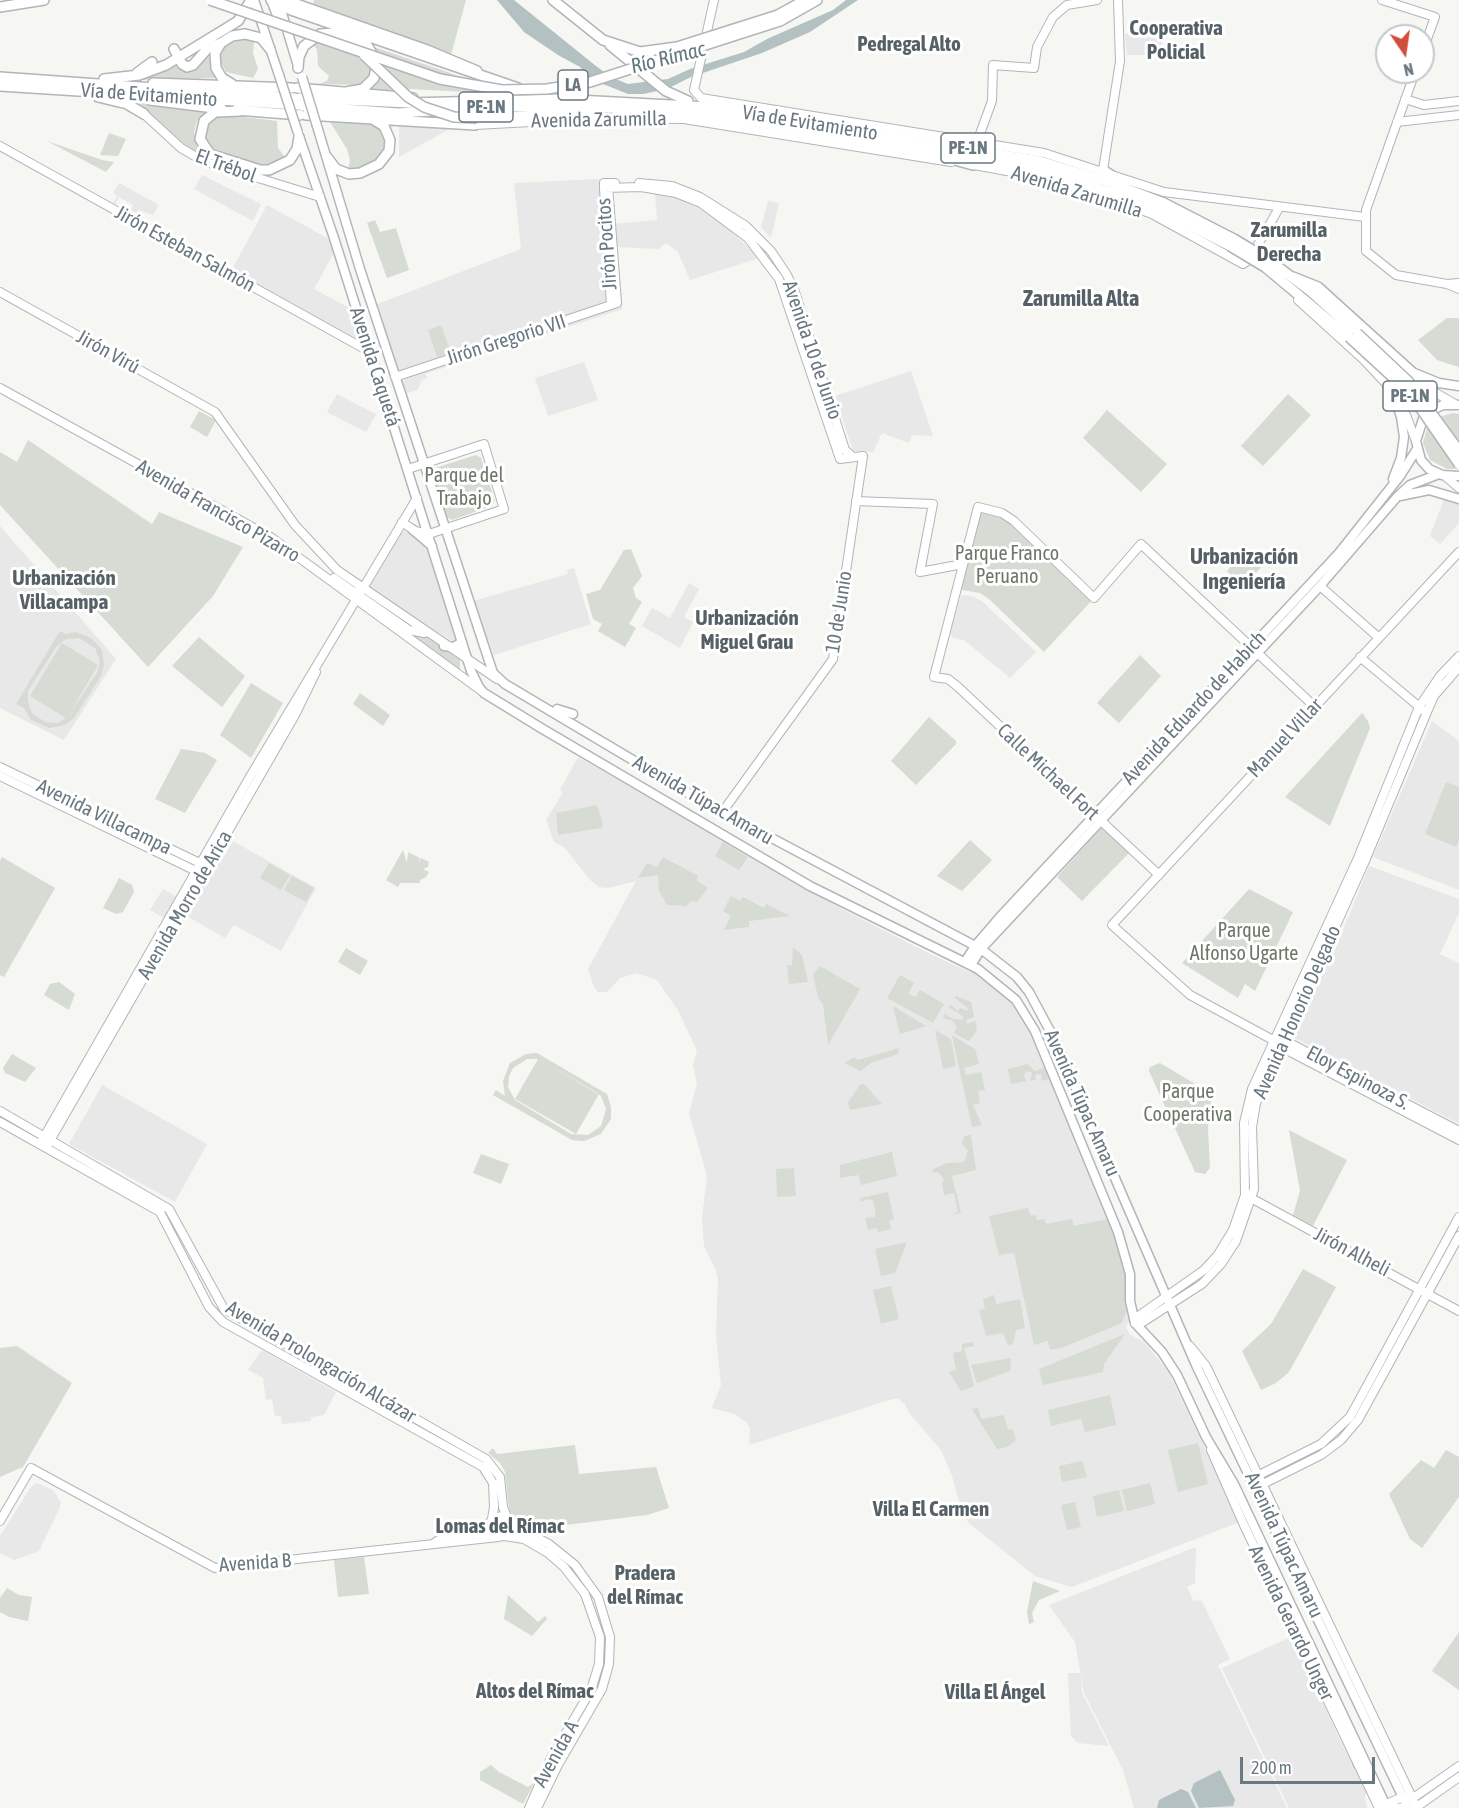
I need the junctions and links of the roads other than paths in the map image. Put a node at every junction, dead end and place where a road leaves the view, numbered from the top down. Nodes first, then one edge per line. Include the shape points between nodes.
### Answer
1 (44, 0) edge
2 (210, 0) edge
3 (252, 0) edge
4 (259, 0) edge
5 (271, 0) edge
6 (553, 0) edge
7 (714, 0) edge
8 (805, 0) edge
9 (817, 0) edge
10 (1097, 0) edge
11 (1118, 0) edge
12 (1382, 0) edge
13 (281, 2) edge
14 (0, 7) edge
15 (779, 18) junction
16 (1432, 24) edge
17 (288, 36) junction
18 (603, 40) junction
19 (221, 43) junction
20 (269, 44) junction
21 (174, 49) dead end
22 (362, 53) junction
23 (178, 58) junction
24 (152, 62) dead end
25 (300, 73) junction
26 (0, 77) edge
27 (129, 77) junction
28 (90, 82) junction
29 (1411, 84) edge
30 (237, 85) junction
31 (0, 86) edge
32 (133, 90) junction
33 (82, 91) junction
34 (346, 92) junction
35 (558, 99) junction
36 (1405, 99) junction
37 (457, 101) junction
38 (299, 102) junction
39 (1459, 102) edge
40 (706, 103) junction
41 (1416, 104) junction
42 (630, 110) junction
43 (240, 111) junction
44 (398, 112) junction
45 (144, 114) joint
46 (1459, 115) edge
47 (369, 117) junction
48 (1408, 120) junction
49 (1397, 122) junction
50 (475, 125) joint
51 (892, 128) junction
52 (865, 131) junction
53 (298, 135) junction
54 (977, 142) junction
55 (0, 146) edge
56 (913, 147) junction
57 (327, 157) junction
58 (973, 165) junction
59 (1103, 170) junction
60 (606, 186) junction
61 (1083, 190) junction
62 (1131, 194) junction
63 (320, 197) junction
64 (1279, 208) junction
65 (1365, 217) junction
66 (1267, 264) junction
67 (787, 275) junction
68 (1276, 275) junction
69 (1293, 277) junction
70 (779, 279) junction
71 (1459, 283) edge
72 (1447, 284) junction
73 (1459, 289) edge
74 (0, 292) edge
75 (1298, 300) joint
76 (614, 304) joint
77 (1353, 335) junction
78 (370, 352) junction
79 (1410, 362) dead end
80 (1412, 372) junction
81 (395, 377) junction
82 (1459, 386) edge
83 (0, 388) edge
84 (1392, 390) junction
85 (1457, 404) edge
86 (1416, 445) junction
87 (1459, 451) edge
88 (853, 457) junction
89 (423, 464) junction
90 (1459, 465) edge
91 (408, 469) junction
92 (1442, 475) junction
93 (1459, 476) edge
94 (1459, 488) edge
95 (1389, 489) junction
96 (1397, 497) junction
97 (417, 498) junction
98 (1459, 499) edge
99 (856, 501) junction
100 (1379, 501) junction
101 (1388, 507) junction
102 (402, 522) junction
103 (444, 528) junction
104 (412, 529) junction
105 (429, 534) junction
106 (432, 546) junction
107 (1459, 552) edge
108 (963, 564) junction
109 (324, 576) junction
110 (1320, 586) junction
111 (362, 589) junction
112 (355, 601) junction
113 (426, 633) junction
114 (1378, 637) junction
115 (462, 642) junction
116 (444, 646) junction
117 (1254, 651) junction
118 (1459, 656) edge
119 (1360, 657) junction
120 (468, 661) junction
121 (1459, 667) edge
122 (498, 680) junction
123 (484, 693) junction
124 (530, 699) junction
125 (1314, 706) junction
126 (1419, 708) junction
127 (1427, 712) junction
128 (573, 714) dead end
129 (0, 767) edge
130 (0, 776) edge
131 (726, 807) dead end
132 (1097, 818) junction
133 (202, 869) junction
134 (1159, 875) junction
135 (978, 948) junction
136 (968, 964) junction
137 (1277, 1041) junction
138 (0, 1111) edge
139 (1416, 1114) junction
140 (0, 1122) edge
141 (1459, 1131) edge
142 (47, 1138) junction
143 (1459, 1140) edge
144 (43, 1146) junction
145 (116, 1182) junction
146 (1248, 1197) junction
147 (1459, 1216) edge
148 (1459, 1236) edge
149 (1424, 1291) junction
150 (1169, 1301) junction
151 (1459, 1311) edge
152 (1138, 1321) junction
153 (1190, 1346) junction
154 (373, 1394) junction
155 (368, 1403) junction
156 (418, 1420) junction
157 (413, 1428) junction
158 (1206, 1437) junction
159 (1259, 1475) junction
160 (1263, 1484) junction
161 (0, 1521) edge
162 (491, 1521) junction
163 (509, 1522) junction
164 (501, 1537) junction
165 (433, 1544) junction
166 (562, 1559) junction
167 (1270, 1580) junction
168 (593, 1589) junction
169 (1284, 1592) junction
170 (585, 1594) junction
171 (582, 1708) junction
172 (590, 1713) junction
173 (1346, 1722) junction
174 (1358, 1764) junction
175 (1459, 1766) edge
176 (1459, 1777) edge
177 (535, 1791) junction
178 (544, 1795) junction
179 (1408, 1798) junction
180 (1381, 1807) edge
181 (1412, 1807) edge
182 (529, 1808) edge
183 (537, 1808) edge

1 - 14 highway
2 - 22 highway, LA, bridge
3 - 20 main road, Avenida Caquetá
3 - 23 highway via 238,21
4 - 20 main road, Avenida Caquetá
5 - 13 highway
5 - 17 main road, Avenida Caquetá
6 - 18 highway, LA
7 - 40 street via 694,86 696,95
8 - 15 highway, LA
9 - 15 highway, LA
10 - 54 street via 1067,5 1053,17 1036,47 1034,68 993,65 992,101
11 - 59 street via 1120,60
12 - 16 street via 1435,17
13 - 17 main road, Avenida Caquetá
13 - 35 highway via 458,61 492,81
15 - 18 highway, LA, bridge via 677,47 640,52
15 - 22 highway, LA, bridge via 590,82 541,90 459,84
17 - 25 main road, Avenida Caquetá
18 - 40 highway via 670,94
19 - 20 highway via 245,34
19 - 23 highway via 208,48 190,67
19 - 30 highway via 215,53 216,68 222,78
20 - 53 main road, Avenida Caquetá, bridge
21 - 23 highway
22 - 42 highway, bridge via 408,97 432,111 463,118
23 - 27 highway via 158,69
24 - 27 highway
25 - 34 highway via 299,57 304,46 320,34 336,33 367,45 376,58 376,74 366,87
25 - 57 main road, Avenida Caquetá, bridge
26 - 28 highway, Vía de Evitamiento / PE-1N
27 - 28 highway
28 - 32 highway, Vía de Evitamiento / PE-1N
29 - 36 street
30 - 32 highway via 165,82
30 - 38 highway
31 - 33 highway, Vía de Evitamiento / PE-1N
32 - 33 highway, Vía de Evitamiento / PE-1N
32 - 38 highway, Vía de Evitamiento / PE-1N
32 - 43 highway via 150,101
33 - 45 highway via 127,104
34 - 37 highway
34 - 38 highway
35 - 37 highway, Vía de Evitamiento / PE-1N
35 - 40 highway, Vía de Evitamiento / PE-1N
36 - 41 street
36 - 49 street
37 - 38 highway, Vía de Evitamiento / PE-1N
38 - 43 highway
38 - 44 highway, Vía de Evitamiento / PE-1N
38 - 47 highway
39 - 41 street
40 - 51 street, Avenida Zarumilla
40 - 52 highway, Vía de Evitamiento / PE-1N
41 - 48 street via 1407,110
42 - 44 highway, Vía de Evitamiento / PE-1N via 544,105
42 - 56 highway, Vía de Evitamiento / PE-1N via 680,112
43 - 53 highway via 215,112 204,121 200,139 210,154 269,170 290,160 297,149
44 - 47 highway
45 - 63 street, El Trébol via 181,148 203,161
46 - 48 street
47 - 50 highway
47 - 57 highway via 381,123 389,136 390,147 382,161 364,172 349,174 336,168
48 - 49 street
49 - 65 street
50 - 58 street, Avenida Zarumilla via 684,118
51 - 52 highway
51 - 54 street, Avenida Zarumilla
52 - 62 highway, Vía de Evitamiento / PE-1N via 1040,161
53 - 63 main road, Avenida Caquetá
54 - 59 street, Avenida Zarumilla via 1044,153
55 - 78 street, Jirón Esteban Salmón
56 - 58 highway
56 - 62 highway, Vía de Evitamiento / PE-1N via 1024,166
57 - 81 main road, Avenida Caquetá
58 - 61 street, Avenida Zarumilla
59 - 62 highway
59 - 64 street, Avenida Zarumilla via 1164,192
60 - 67 street, Avenida 10 de Junio via 654,183 700,197 746,226 771,251
60 - 70 street, Avenida 10 de Junio via 676,193 701,203 748,238
60 - 76 street, Jirón Pocitos
61 - 62 highway via 1118,198
61 - 64 street, Avenida Zarumilla via 1152,214 1243,264
62 - 66 highway, Vía de Evitamiento / PE-1N, bridge via 1232,242
63 - 78 main road, Avenida Caquetá
64 - 65 street, Avenida Zarumilla
65 - 72 street via 1367,253 1396,275
66 - 68 highway, Vía de Evitamiento / PE-1N
66 - 69 highway, Vía de Evitamiento / PE-1N
67 - 70 street
67 - 88 street, Avenida 10 de Junio via 845,450
68 - 75 highway
68 - 77 highway, PE-1N
69 - 77 highway, PE-1N
69 - 80 highway via 1318,287
70 - 88 street, Avenida 10 de Junio via 840,459
71 - 72 street
72 - 73 street
74 - 111 street, Jirón Virú via 215,412 305,537
75 - 84 street
76 - 81 street, Jirón Gregorio VII
77 - 87 highway, PE-1N, bridge via 1408,381
77 - 90 highway, PE-1N, bridge via 1414,400
78 - 91 main road, Avenida Caquetá
79 - 80 street
80 - 82 main road
80 - 84 street via 1407,382
80 - 85 street via 1431,390
81 - 89 main road, Avenida Caquetá
83 - 109 street, Avenida Francisco Pizarro via 272,538
84 - 86 street
84 - 95 main road via 1404,427 1404,445
85 - 86 main road, Avenida Eduardo de Habich via 1432,410 1423,418
86 - 92 main road via 1429,468
86 - 95 main road, Avenida Eduardo de Habich
88 - 99 street, 10 de Junio via 863,456
89 - 91 street
89 - 103 main road, Avenida Caquetá
89 - 103 street via 484,444 504,509
91 - 97 main road, Avenida Caquetá
92 - 93 main road
92 - 94 street
92 - 96 main road, Avenida Eduardo de Habich via 1410,485
95 - 100 main road, Avenida Eduardo de Habich
96 - 98 main road via 1429,490
96 - 101 main road, Avenida Eduardo de Habich
97 - 102 street, Avenida Morro de Arica
97 - 105 main road, Avenida Caquetá
99 - 108 street via 933,504 921,572
99 - 131 street, 10 de Junio via 834,659
100 - 101 main road via 1386,501
100 - 117 main road, Avenida Eduardo de Habich
101 - 110 main road, Avenida Eduardo de Habich
102 - 104 street
102 - 111 street, Avenida Morro de Arica
103 - 105 street
103 - 122 main road, Avenida Caquetá via 486,657
104 - 105 street
104 - 106 main road
105 - 106 main road, Avenida Caquetá
106 - 115 main road, Avenida Caquetá
107 - 114 street, Manuel Villar
108 - 117 street via 978,507 1002,513 1014,521 1094,598 1141,544
108 - 132 street, Calle Michael Fort via 934,677 948,679 957,686
109 - 111 street via 355,592
109 - 112 street, Avenida Francisco Pizarro
110 - 114 street
110 - 117 main road, Avenida Eduardo de Habich
111 - 112 street, Avenida Morro de Arica
111 - 113 street
112 - 113 street via 364,598 409,630
112 - 123 street, Avenida Francisco Pizarro
112 - 133 street, Avenida Morro de Arica
113 - 116 street, Avenida Túpac Amaru
114 - 119 street, Manuel Villar
115 - 116 main road via 454,647
115 - 120 main road, Avenida Caquetá
116 - 120 street, Avenida Túpac Amaru
117 - 125 street
117 - 132 main road, Avenida Eduardo de Habich
118 - 126 street, Avenida Honorio Delgado via 1428,691
119 - 125 street, Manuel Villar
119 - 126 street
120 - 122 street, Avenida Túpac Amaru
120 - 123 main road, Avenida Caquetá
121 - 127 street, Avenida Honorio Delgado via 1434,696
122 - 124 main road, Avenida Túpac Amaru
123 - 136 main road, Avenida Túpac Amaru via 810,886
124 - 128 main road
124 - 135 main road, Avenida Túpac Amaru via 748,826
125 - 134 street, Manuel Villar
126 - 127 street
126 - 137 street, Avenida Honorio Delgado
127 - 137 street, Avenida Honorio Delgado via 1365,861
129 - 133 street, Avenida Villacampa
130 - 133 street, Avenida Villacampa
132 - 134 street, Calle Michael Fort
132 - 135 main road, Avenida Eduardo de Habich
133 - 142 street, Avenida Morro de Arica
134 - 137 street, Manuel Villar via 1112,925 1190,995
135 - 136 main road, Avenida Eduardo de Habich
135 - 150 main road, Avenida Túpac Amaru via 1017,977 1038,1006
136 - 152 main road, Avenida Túpac Amaru via 987,974 1016,1000 1035,1031 1118,1232 1130,1275 1131,1307
137 - 139 street
137 - 146 street, Avenida Honorio Delgado via 1252,1089 1245,1113
138 - 142 street, Avenida Prolongación Alcázar
139 - 141 street, Eloy Espinoza S.
139 - 143 street
140 - 144 street, Avenida Prolongación Alcázar
142 - 144 street, Avenida Morro de Arica
142 - 145 street, Avenida Prolongación Alcázar
144 - 145 street, Avenida Prolongación Alcázar
145 - 154 street, Avenida Prolongación Alcázar via 169,1209 224,1309
145 - 155 street, Avenida Prolongación Alcázar via 165,1218 215,1316
146 - 149 street, Jirón Alheli
146 - 150 street, Avenida Honorio Delgado via 1217,1256
147 - 149 street
148 - 149 street
149 - 151 street, Jirón Alheli
149 - 159 street via 1350,1417 1321,1444
149 - 160 street via 1370,1400 1347,1434 1321,1455
150 - 152 street, Avenida Honorio Delgado
150 - 153 main road, Avenida Túpac Amaru
152 - 158 main road, Avenida Túpac Amaru via 1167,1360
153 - 159 street, Avenida Gerardo Unger via 1206,1366
153 - 179 main road, Avenida Túpac Amaru
154 - 155 street
154 - 156 street, Avenida Prolongación Alcázar
155 - 157 street, Avenida Prolongación Alcázar
156 - 157 street
156 - 163 street, Avenida Prolongación Alcázar via 493,1465 500,1477
157 - 162 street, Avenida Prolongación Alcázar via 488,1471 493,1483
158 - 167 street, Avenida Gerardo Unger
158 - 169 main road, Avenida Túpac Amaru via 1234,1484
159 - 160 street, Avenida Gerardo Unger
160 - 179 street, Avenida Gerardo Unger
161 - 165 street, Avenida B via 31,1468 215,1568
162 - 163 street via 499,1516
162 - 164 street via 490,1532
162 - 165 street, Avenida B via 477,1532 445,1536
163 - 164 street via 509,1531
163 - 166 street, Avenida A via 543,1540
164 - 165 street, Avenida B
164 - 166 street, Avenida A via 524,1539
166 - 168 street, Avenida A
166 - 170 street, Avenida A
167 - 169 main road
167 - 174 street, Avenida Gerardo Unger
168 - 170 street
168 - 172 street, Avenida A via 608,1628 611,1653 606,1678
169 - 173 main road, Avenida Túpac Amaru
170 - 171 street, Avenida A via 594,1612 600,1647 596,1677
171 - 172 street via 584,1714
171 - 177 street, Avenida A
172 - 178 street, Avenida A
173 - 174 main road
173 - 180 main road, Avenida Túpac Amaru
174 - 180 street, Avenida Gerardo Unger
175 - 179 street via 1432,1787
176 - 181 street
177 - 178 street
177 - 182 street, Avenida A
178 - 183 street, Avenida A
179 - 180 street
179 - 181 main road, Avenida Túpac Amaru
180 - 181 street

